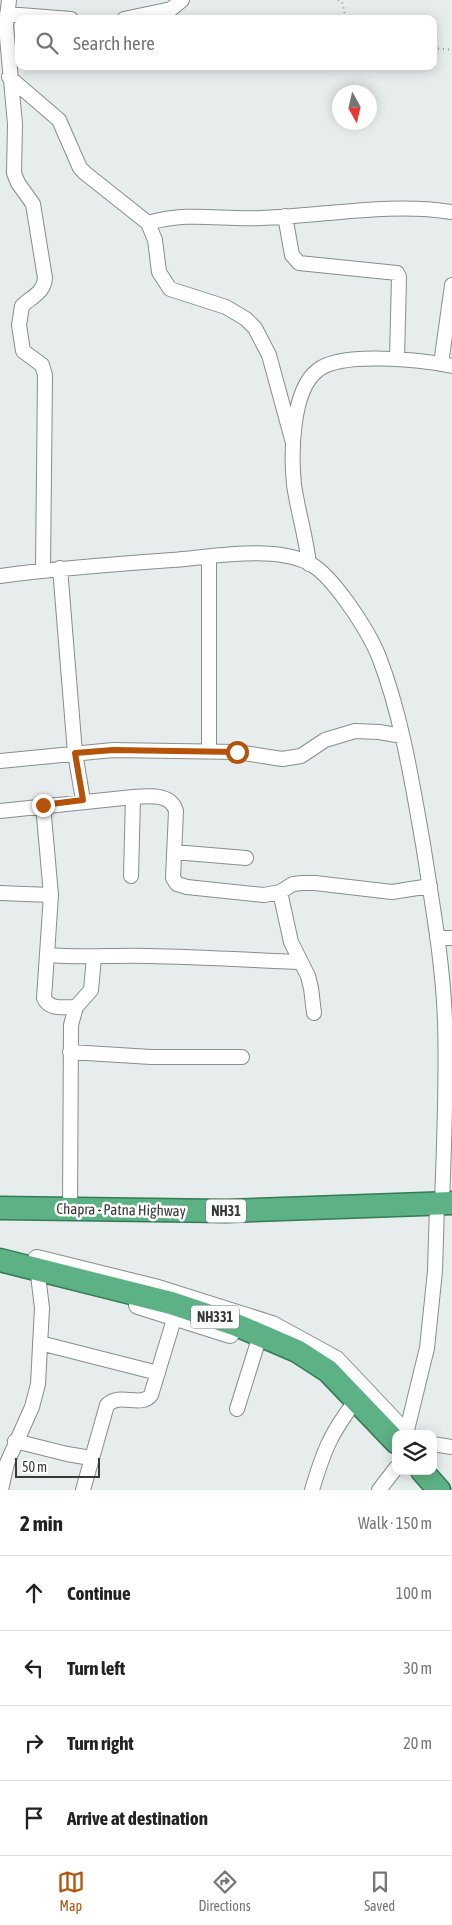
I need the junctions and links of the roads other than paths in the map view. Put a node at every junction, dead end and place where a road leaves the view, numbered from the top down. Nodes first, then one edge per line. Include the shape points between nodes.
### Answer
1 (182, 0) edge
2 (8, 7) edge
3 (49, 15) edge
4 (141, 15) edge
5 (0, 68) edge
6 (12, 81) junction
7 (452, 212) edge
8 (285, 216) junction
9 (148, 223) junction
10 (452, 285) edge
11 (397, 358) junction
12 (446, 365) edge
13 (293, 443) junction
14 (209, 557) junction
15 (309, 564) junction
16 (60, 568) junction
17 (43, 570) junction
18 (0, 576) edge
19 (402, 736) junction
20 (209, 752) junction
21 (75, 753) junction
22 (0, 761) edge
23 (133, 797) junction
24 (83, 800) junction
25 (43, 805) junction
26 (0, 811) edge
27 (174, 852) junction
28 (246, 858) dead end
29 (131, 876) dead end
30 (430, 886) junction
31 (280, 892) junction
32 (0, 893) edge
33 (51, 895) junction
34 (437, 938) junction
35 (452, 938) edge
36 (48, 955) junction
37 (94, 957) junction
38 (301, 962) junction
39 (76, 1008) junction
40 (314, 1013) dead end
41 (70, 1052) junction
42 (242, 1057) dead end
43 (444, 1204) edge
44 (0, 1208) edge
45 (70, 1209) junction
46 (0, 1251) edge
47 (0, 1260) edge
48 (0, 1266) edge
49 (38, 1275) junction
50 (175, 1316) junction
51 (40, 1343) junction
52 (257, 1344) junction
53 (158, 1374) junction
54 (354, 1403) junction
55 (237, 1409) dead end
56 (402, 1430) edge
57 (407, 1430) edge
58 (392, 1438) edge
59 (15, 1441) junction
60 (392, 1442) edge
61 (437, 1445) edge
62 (452, 1447) edge
63 (92, 1458) junction
64 (392, 1473) edge
65 (437, 1473) edge
66 (421, 1475) edge
67 (426, 1475) edge
68 (1, 1490) edge
69 (83, 1490) edge
70 (312, 1490) edge
71 (379, 1490) edge
72 (431, 1490) edge
73 (439, 1490) edge
74 (452, 1490) edge

1 - 4 street via 171,8
2 - 3 street
2 - 6 street via 7,47
5 - 6 street
6 - 9 street via 60,120 85,174
6 - 17 street via 14,173 32,204 45,278 40,291 22,306 19,325 23,351 42,365 45,375
7 - 8 street via 359,209
8 - 9 street via 181,215
8 - 11 street via 292,254 299,263 397,273
9 - 13 street via 155,240 159,272 170,289 226,308 246,319 260,335 269,355
10 - 12 street
11 - 12 street
11 - 13 street via 335,363 320,368 303,392
13 - 15 street via 294,487
14 - 15 street via 274,555
14 - 16 street
14 - 20 street
15 - 19 street via 333,584 369,637 381,664
16 - 17 street
16 - 21 street
17 - 18 street
19 - 20 street via 355,731 325,740 301,756 288,758
19 - 30 street
20 - 21 street via 113,750
21 - 22 street
21 - 24 street
23 - 24 street
23 - 27 street via 162,798 174,804
23 - 29 street
24 - 25 street
25 - 26 street
25 - 33 street
27 - 28 street
27 - 31 street via 173,878 177,884 264,895
30 - 31 street via 392,892 302,883 292,884
30 - 34 street
31 - 38 street via 290,937
32 - 33 street
33 - 36 street
34 - 35 street
34 - 43 street via 446,1036
36 - 37 street
36 - 39 street via 44,986 46,1004
37 - 38 street
37 - 39 street via 91,990
38 - 40 street via 312,988
39 - 41 street via 70,1025
41 - 42 street
41 - 45 street
43 - 45 highway, Chapra - Patna Highway / NH31 via 236,1210
43 - 57 street via 427,1348
44 - 45 highway, Chapra - Patna Highway / NH31
46 - 56 street via 106,1274 272,1325 336,1360
47 - 58 highway, NH331 via 171,1303 234,1324 297,1351 328,1371
48 - 49 street
49 - 50 street
49 - 51 street via 42,1308
50 - 52 street
50 - 53 street
51 - 53 street
51 - 59 street via 35,1398
52 - 54 street via 325,1378
52 - 55 street
53 - 63 street via 149,1398 122,1398 107,1405
54 - 60 street
54 - 70 street via 328,1441
59 - 63 street
59 - 68 street
61 - 62 street
63 - 69 street
64 - 71 street
65 - 74 street
66 - 72 street
67 - 73 highway

